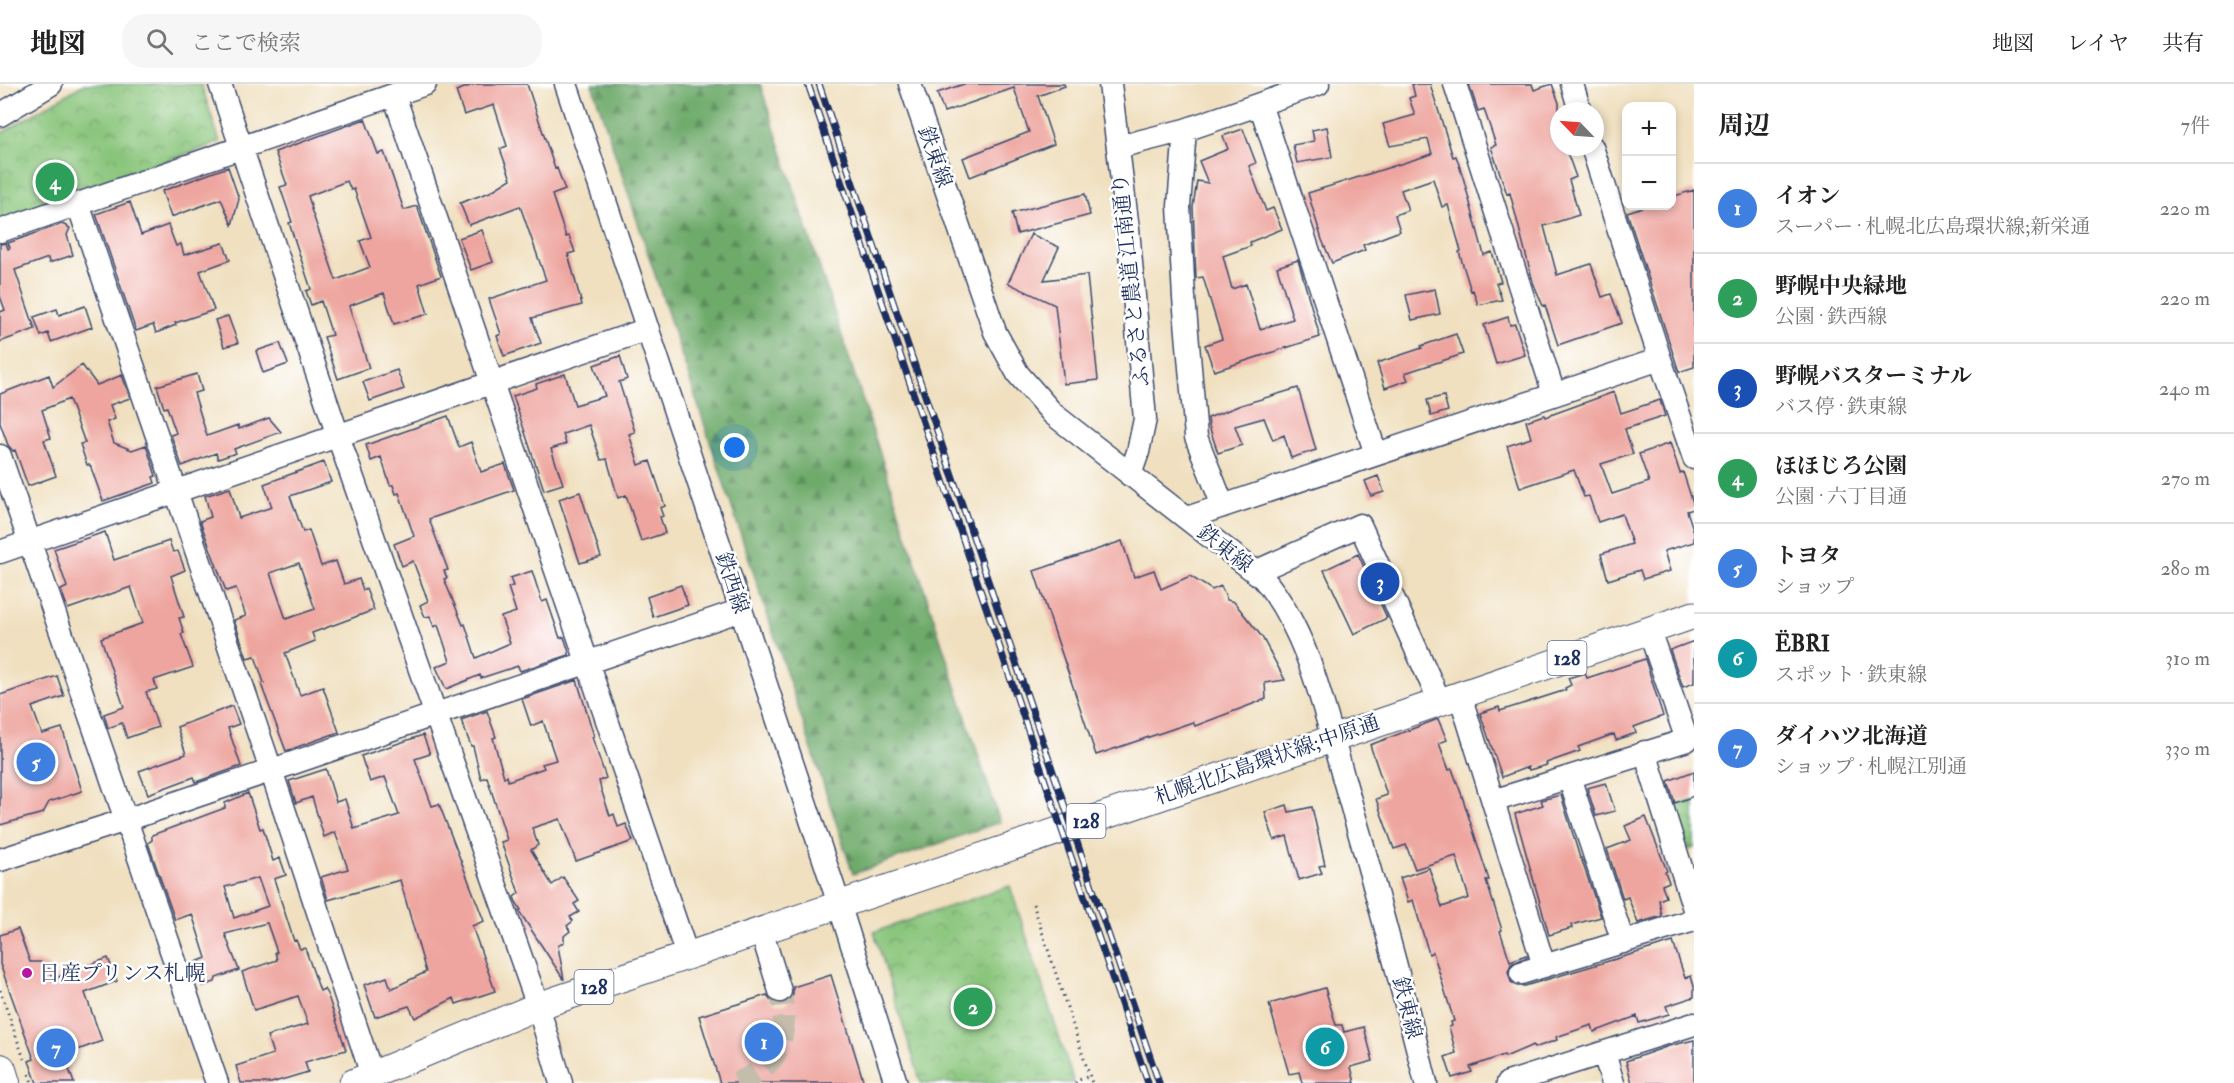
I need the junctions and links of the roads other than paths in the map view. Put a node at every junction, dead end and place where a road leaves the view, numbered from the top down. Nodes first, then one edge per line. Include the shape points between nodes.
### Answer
1 (51, 84) edge
2 (220, 84) edge
3 (425, 84) edge
4 (566, 84) edge
5 (910, 84) edge
6 (1110, 84) edge
7 (1318, 84) edge
8 (1455, 84) edge
9 (1572, 84) edge
10 (394, 95) junction
11 (1577, 102) edge
12 (1260, 104) junction
13 (0, 115) edge
14 (1185, 130) junction
15 (1118, 147) junction
16 (241, 148) junction
17 (1595, 156) edge
18 (78, 204) junction
19 (0, 231) edge
20 (648, 329) junction
21 (1660, 359) junction
22 (494, 382) junction
23 (1554, 394) junction
24 (338, 436) junction
25 (1376, 454) junction
26 (0, 456) edge
27 (1694, 458) edge
28 (1130, 475) junction
29 (177, 491) junction
30 (1223, 506) junction
31 (1186, 518) junction
32 (30, 542) junction
33 (0, 552) edge
34 (1255, 572) junction
35 (741, 610) junction
36 (1694, 615) edge
37 (1649, 630) junction
38 (585, 662) junction
39 (1450, 698) junction
40 (437, 713) junction
41 (1332, 739) junction
42 (1645, 752) junction
43 (271, 770) junction
44 (1569, 777) junction
45 (1493, 801) junction
46 (126, 819) junction
47 (0, 860) edge
48 (839, 904) junction
49 (1694, 909) edge
50 (1694, 920) edge
51 (761, 930) junction
52 (1623, 942) junction
53 (687, 955) junction
54 (1544, 966) junction
55 (1521, 973) dead end
56 (780, 991) tunnel mouth
57 (537, 1006) junction
58 (1694, 1024) edge
59 (1604, 1053) junction
60 (363, 1079) edge
61 (217, 1083) edge
62 (561, 1083) edge
63 (896, 1083) edge
64 (1426, 1083) edge
65 (1508, 1083) edge
66 (1613, 1083) edge

1 - 13 street
2 - 16 street
3 - 10 street
4 - 20 street, 鉄西線
5 - 28 street, 鉄東線 via 1006,354 1034,395 1053,414
6 - 15 street, ふるさと農道 江南通り
7 - 12 street
8 - 23 street
9 - 11 street
10 - 16 street
10 - 22 street
12 - 14 street
12 - 25 street
14 - 15 street
14 - 30 street via 1179,206 1196,437
15 - 28 street, ふるさと農道 江南通り via 1145,419
16 - 18 street
16 - 24 street
17 - 21 street
18 - 19 street
18 - 29 street
20 - 22 street
20 - 35 street, 鉄西線
21 - 23 street
21 - 27 street
22 - 24 street
22 - 38 street
23 - 25 street
24 - 29 street
24 - 40 street
25 - 30 street
26 - 32 street
28 - 31 street, 鉄東線
29 - 32 street
29 - 43 street
30 - 31 street
31 - 34 street, 鉄東線
32 - 33 street
32 - 46 street
34 - 39 street via 1360,525
34 - 41 street, 鉄東線 via 1279,597 1292,620
35 - 38 street
35 - 48 street, 鉄西線
36 - 37 main road, 札幌北広島環状線;中原通 / 128
37 - 39 main road, 札幌北広島環状線;中原通 / 128
37 - 42 street via 1688,740
38 - 40 street
38 - 53 street
39 - 41 main road, 札幌北広島環状線;中原通 / 128
39 - 45 street
40 - 43 street
40 - 57 street
41 - 48 main road, 札幌北広島環状線;中原通 / 128
41 - 64 street, 鉄東線 via 1389,933
42 - 44 street
42 - 49 street
43 - 46 street
43 - 60 street
44 - 45 street
44 - 52 street
45 - 54 street
46 - 47 street
46 - 61 street
48 - 51 main road, 128
48 - 63 street, 鉄西線
50 - 52 street
51 - 53 main road, 128
51 - 56 street
52 - 54 street
53 - 57 main road, 128
54 - 55 street
57 - 60 main road, 128
57 - 62 street
58 - 59 street
59 - 65 street
59 - 66 street

